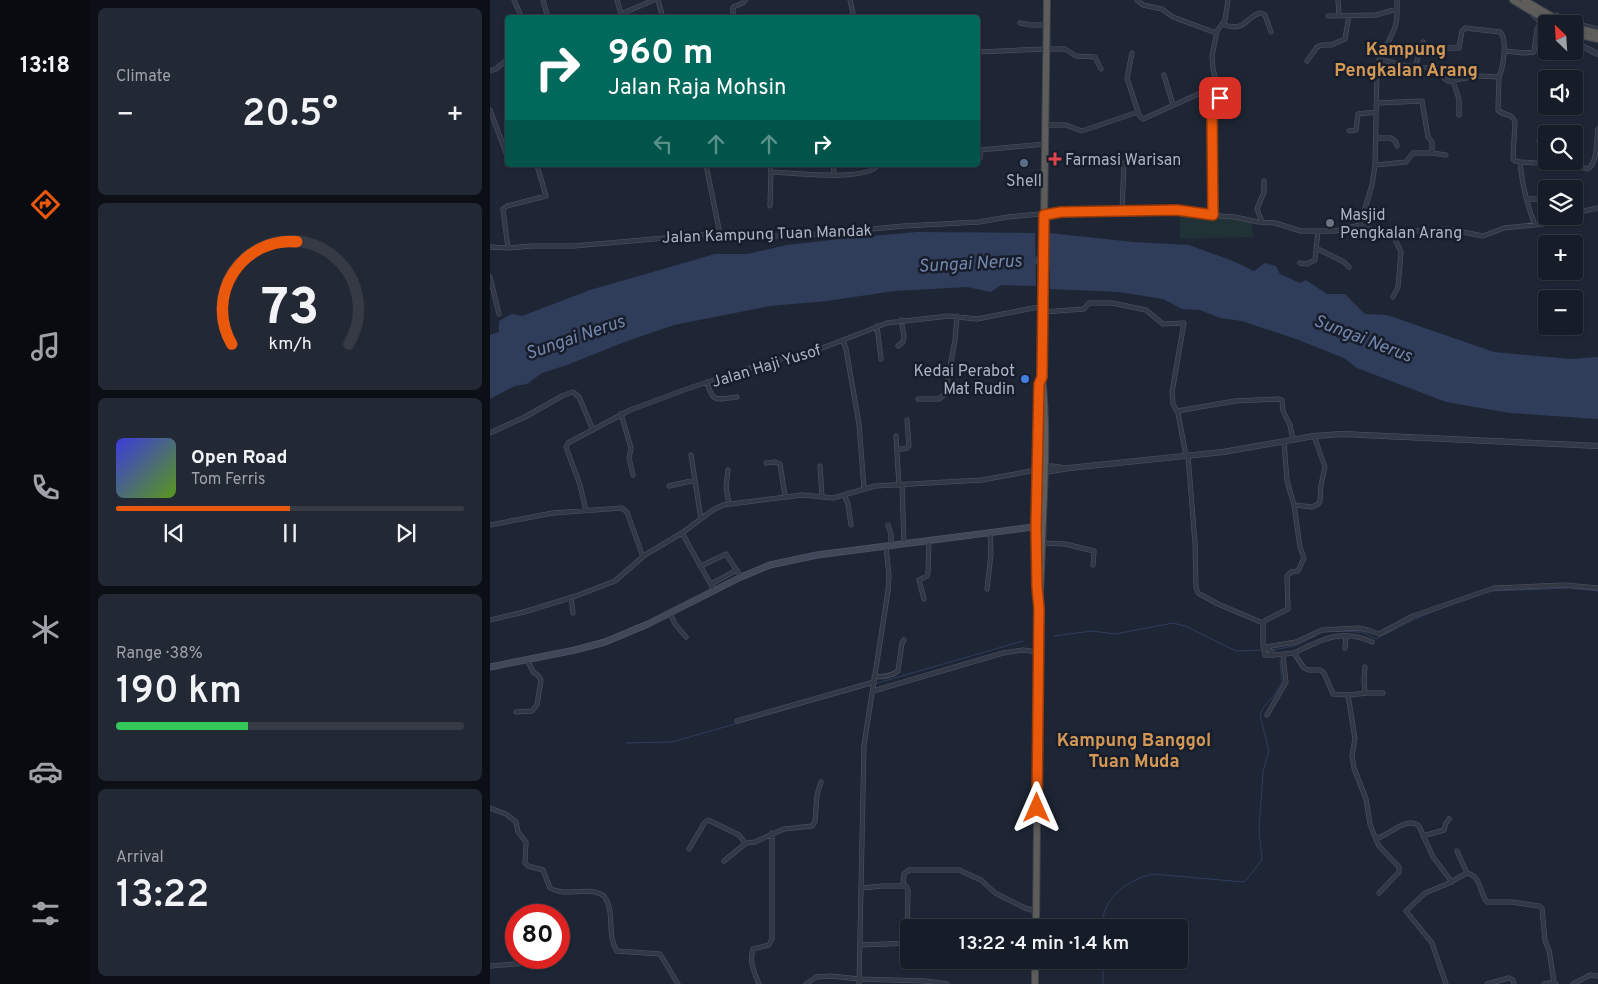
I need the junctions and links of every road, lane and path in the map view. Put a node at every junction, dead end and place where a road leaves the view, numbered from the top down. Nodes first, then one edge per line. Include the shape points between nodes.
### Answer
1 (514, 0) edge
2 (543, 0) edge
3 (617, 0) edge
4 (654, 0) edge
5 (658, 0) edge
6 (745, 0) edge
7 (850, 0) edge
8 (1047, 0) edge
9 (1138, 0) edge
10 (1228, 0) edge
11 (1338, 0) edge
12 (1397, 0) edge
13 (1513, 0) edge
14 (1524, 0) edge
15 (1530, 0) edge
16 (1397, 9) junction
17 (521, 15) edge
18 (547, 15) edge
19 (621, 15) edge
20 (623, 15) edge
21 (662, 15) edge
22 (733, 15) edge
23 (853, 15) edge
24 (1349, 15) junction
25 (1550, 15) edge
26 (1328, 16) dead end
27 (1339, 16) junction
28 (1538, 18) edge
29 (1020, 22) dead end
30 (1222, 24) junction
31 (1046, 25) junction
32 (1538, 27) edge
33 (1583, 29) edge
34 (1598, 29) edge
35 (1271, 32) dead end
36 (1598, 33) edge
37 (1216, 34) junction
38 (1583, 36) edge
39 (1598, 39) edge
40 (1423, 42) dead end
41 (1583, 46) edge
42 (1046, 48) junction
43 (1447, 48) dead end
44 (1504, 51) junction
45 (980, 52) edge
46 (1132, 53) dead end
47 (1598, 54) edge
48 (1379, 59) junction
49 (505, 61) edge
50 (1307, 61) dead end
51 (1415, 67) junction
52 (1101, 70) dead end
53 (490, 71) edge
54 (1164, 75) dead end
55 (1499, 77) junction
56 (1453, 81) junction
57 (1205, 91) dead end
58 (1377, 103) junction
59 (1173, 105) junction
60 (490, 110) edge
61 (1138, 112) junction
62 (1376, 112) junction
63 (1460, 115) dead end
64 (1045, 124) junction
65 (1598, 129) edge
66 (1349, 131) dead end
67 (1376, 138) junction
68 (1044, 144) junction
69 (1397, 146) dead end
70 (505, 150) edge
71 (980, 150) edge
72 (1432, 153) junction
73 (1446, 155) dead end
74 (1124, 162) dead end
75 (1520, 162) junction
76 (1538, 162) edge
77 (1375, 165) junction
78 (538, 167) edge
79 (706, 167) edge
80 (770, 167) edge
81 (832, 167) edge
82 (875, 167) edge
83 (1583, 169) edge
84 (771, 172) junction
85 (834, 175) junction
86 (1264, 181) dead end
87 (1538, 198) edge
88 (1527, 199) junction
89 (770, 206) dead end
90 (1598, 208) edge
91 (1122, 211) junction
92 (1583, 211) edge
93 (1044, 215) junction
94 (1213, 215) junction
95 (1262, 222) junction
96 (1360, 225) junction
97 (1535, 225) junction
98 (1538, 225) edge
99 (1318, 231) junction
100 (1392, 233) junction
101 (720, 234) junction
102 (490, 246) edge
103 (508, 248) junction
104 (1316, 248) junction
105 (1300, 263) dead end
106 (1349, 268) dead end
107 (490, 277) edge
108 (1393, 297) dead end
109 (1043, 309) junction
110 (498, 314) dead end
111 (957, 316) junction
112 (901, 320) junction
113 (878, 326) junction
114 (842, 341) junction
115 (898, 346) dead end
116 (881, 358) dead end
117 (1042, 377) junction
118 (707, 382) junction
119 (737, 397) dead end
120 (918, 399) dead end
121 (1177, 411) junction
122 (621, 414) junction
123 (907, 420) dead end
124 (594, 430) junction
125 (490, 433) edge
126 (896, 436) dead end
127 (1314, 436) junction
128 (1293, 440) junction
129 (1284, 442) junction
130 (1598, 446) edge
131 (897, 450) junction
132 (691, 455) dead end
133 (1187, 456) junction
134 (766, 463) dead end
135 (820, 466) dead end
136 (728, 470) dead end
137 (1037, 470) junction
138 (1044, 470) junction
139 (633, 475) dead end
140 (695, 480) junction
141 (901, 485) junction
142 (669, 486) dead end
143 (864, 489) junction
144 (844, 495) junction
145 (785, 496) junction
146 (822, 497) junction
147 (729, 504) junction
148 (1294, 505) junction
149 (586, 510) junction
150 (701, 518) junction
151 (490, 525) edge
152 (851, 525) dead end
153 (888, 525) dead end
154 (1039, 526) junction
155 (990, 532) junction
156 (682, 533) junction
157 (929, 540) junction
158 (904, 544) junction
159 (1042, 544) junction
160 (888, 545) junction
161 (643, 556) junction
162 (1093, 565) dead end
163 (701, 566) junction
164 (737, 570) junction
165 (741, 577) junction
166 (713, 587) junction
167 (1598, 588) edge
168 (987, 589) dead end
169 (571, 598) junction
170 (924, 599) dead end
171 (1039, 608) junction
172 (573, 613) dead end
173 (670, 613) junction
174 (490, 620) edge
175 (1263, 623) junction
176 (1346, 636) junction
177 (686, 638) dead end
178 (904, 640) dead end
179 (1372, 642) dead end
180 (1345, 648) dead end
181 (1267, 650) junction
182 (1038, 652) junction
183 (1294, 653) junction
184 (1283, 655) junction
185 (527, 660) junction
186 (490, 667) edge
187 (1365, 667) dead end
188 (874, 684) junction
189 (1365, 693) junction
190 (1383, 693) dead end
191 (1348, 695) junction
192 (516, 712) dead end
193 (1267, 715) dead end
194 (737, 721) dead end
195 (821, 782) dead end
196 (490, 808) edge
197 (1449, 819) dead end
198 (772, 833) junction
199 (1423, 836) junction
200 (1375, 837) junction
201 (745, 843) junction
202 (689, 849) dead end
203 (1457, 851) dead end
204 (724, 861) dead end
205 (1467, 873) junction
206 (1452, 882) junction
207 (903, 885) junction
208 (862, 888) junction
209 (1379, 892) dead end
210 (1036, 912) junction
211 (908, 919) edge
212 (1036, 919) edge
213 (900, 943) edge
214 (860, 945) junction
215 (505, 965) edge
216 (490, 966) edge
217 (1036, 969) edge
218 (1598, 976) edge
219 (859, 982) edge
220 (911, 983) edge
221 (1555, 983) edge
222 (678, 984) edge
223 (759, 984) edge
224 (806, 984) edge
225 (947, 984) edge
226 (1035, 984) edge
227 (1446, 984) edge
228 (1487, 984) edge
229 (1514, 984) edge
230 (1544, 984) edge
231 (1573, 984) edge

1 - 17 street
2 - 18 street
3 - 19 street
4 - 20 street
5 - 21 street
6 - 22 street via 733,7
7 - 23 street
8 - 31 highway
9 - 37 street
10 - 30 street
11 - 27 street
12 - 16 street
13 - 28 highway
14 - 25 highway
15 - 34 street via 1566,20
16 - 24 street via 1376,15
16 - 48 street via 1394,31
24 - 27 street
24 - 50 street via 1345,39 1317,47
26 - 27 street
29 - 31 street
30 - 35 street via 1242,26 1255,14 1261,13 1265,15
30 - 37 street
31 - 42 highway
32 - 44 street via 1534,52
33 - 36 highway
37 - 94 street via 1213,65 1220,94 1212,119
38 - 39 highway
40 - 51 street
41 - 47 street
42 - 45 street
42 - 52 street via 1095,57
42 - 64 highway
43 - 44 street via 1459,48 1462,31 1469,28 1500,32 1505,37
44 - 55 street
46 - 61 street via 1127,78
48 - 51 street
48 - 58 street
49 - 53 street
51 - 56 street via 1443,68 1445,80
54 - 59 street
55 - 56 street via 1478,76
55 - 75 street via 1498,110 1512,115 1516,122 1513,159
56 - 63 street
57 - 59 street
58 - 62 street
58 - 72 street via 1422,101
59 - 61 street via 1145,118
60 - 70 street
61 - 64 street via 1082,131 1066,125
62 - 66 street via 1358,114 1356,130
62 - 67 street
64 - 68 highway
65 - 83 street via 1596,156 1590,168
67 - 69 street via 1391,138
67 - 77 street
68 - 71 street
68 - 93 highway
72 - 73 street
72 - 77 street via 1413,154 1406,162
74 - 91 street
75 - 76 street
75 - 88 street
77 - 96 street
78 - 103 street via 546,196 503,209
79 - 101 street
80 - 84 street
81 - 85 street
82 - 85 street via 870,171
84 - 85 street
84 - 89 street
86 - 95 street via 1263,196 1257,209
87 - 88 street
88 - 97 street
90 - 92 street
91 - 93 street, Jalan Kampung Tuan Mandak
91 - 94 street, Jalan Kampung Tuan Mandak via 1177,210
93 - 101 street, Jalan Kampung Tuan Mandak via 807,235 745,237
93 - 109 highway
94 - 95 street, Jalan Kampung Tuan Mandak
95 - 99 street, Jalan Kampung Tuan Mandak via 1301,231
96 - 99 street, Jalan Kampung Tuan Mandak
96 - 100 street
97 - 98 street
97 - 100 street via 1504,228 1483,236 1448,229
99 - 104 street
100 - 108 street via 1401,252 1398,287
101 - 103 street, Jalan Kampung Tuan Mandak
102 - 103 street, Jalan Kampung Tuan Mandak
104 - 105 street via 1314,260
104 - 106 street via 1344,262
107 - 110 street
109 - 111 street, Jalan Haji Yusof via 976,319
109 - 117 highway
109 - 121 street, Jalan Haji Yusof via 1084,308 1089,303 1112,303 1149,311 1163,324 1184,323 1172,392
111 - 112 street, Jalan Haji Yusof
111 - 120 street via 945,394 939,398
112 - 113 street, Jalan Haji Yusof
112 - 115 street via 904,336
113 - 114 street, Jalan Haji Yusof
113 - 116 street
114 - 118 street, Jalan Haji Yusof
114 - 143 street via 859,424
117 - 137 highway via 1039,384
117 - 138 highway
118 - 119 street via 714,398
118 - 122 street, Jalan Haji Yusof
121 - 128 street via 1235,401 1279,399 1282,400
121 - 133 street
122 - 124 street, Jalan Haji Yusof
122 - 139 street via 632,448 629,458
123 - 131 street via 909,446
124 - 125 street via 579,397 573,392
124 - 149 street, Jalan Haji Yusof via 566,447
126 - 131 street
127 - 128 street
127 - 130 street via 1351,434
127 - 148 street via 1325,467 1320,501 1312,506
128 - 129 street
129 - 133 street
129 - 148 street via 1288,485
131 - 141 street
132 - 140 street
133 - 138 street
133 - 175 street via 1196,591
134 - 145 street via 780,464
135 - 146 street
136 - 147 street
137 - 138 street
137 - 141 street via 982,480
137 - 154 highway
138 - 154 highway
140 - 142 street
140 - 150 street
141 - 143 street
141 - 158 street
143 - 144 street
144 - 146 street
144 - 152 street
145 - 146 street
145 - 147 street
147 - 150 street via 718,506
148 - 175 street via 1304,558 1298,571 1288,576 1288,609
149 - 151 street
149 - 161 street via 625,509
150 - 156 street
153 - 160 street via 891,534
154 - 155 main road
154 - 159 highway
154 - 171 highway
155 - 157 main road
155 - 168 street
156 - 161 street
156 - 163 street
157 - 158 main road
157 - 170 street via 928,573 919,580
158 - 160 main road
159 - 162 street via 1065,544 1094,551
159 - 171 highway
160 - 165 main road via 770,565
160 - 188 street via 889,583
161 - 169 street via 615,581
163 - 164 street via 726,554
163 - 166 street
164 - 165 street
164 - 166 street
165 - 166 main road
166 - 173 main road
167 - 181 street via 1564,585 1494,588 1413,616 1379,634 1358,628 1322,630
169 - 172 street
169 - 174 street
171 - 182 highway
173 - 177 street
173 - 185 main road via 605,642
175 - 181 street
176 - 179 street
176 - 180 street
176 - 183 street via 1326,638
178 - 188 street via 898,671
181 - 184 street
182 - 188 street via 1003,653
182 - 210 highway
183 - 184 street
183 - 191 street via 1304,668 1324,672 1333,694
184 - 193 street via 1286,682
185 - 186 main road
185 - 192 street via 541,680 537,705 529,712
187 - 189 street
188 - 194 street
188 - 208 street via 864,745
189 - 190 street
189 - 191 street
191 - 200 street via 1355,739 1353,762
195 - 198 street via 812,826
196 - 222 street via 516,822 518,832 526,842 526,863 543,870 551,889 604,896 610,910 615,950 660,954
197 - 199 street via 1444,830
198 - 201 street via 755,842
198 - 223 street via 772,939 769,945 753,949 751,955
199 - 200 street via 1419,826 1412,822
199 - 206 street
200 - 209 street via 1379,846 1400,867
201 - 202 street via 739,835 708,820
201 - 204 street
203 - 205 street
205 - 206 street
205 - 221 street via 1479,881 1487,902 1511,902 1542,908 1545,942
206 - 227 street via 1425,893 1406,911 1432,943
207 - 208 street
207 - 210 street via 904,874 909,870 959,870 981,880 995,893
207 - 211 street via 908,890
208 - 214 street
210 - 212 highway
213 - 214 street
214 - 219 street
215 - 216 street
217 - 226 highway
218 - 231 street via 1590,975
219 - 220 street
219 - 224 street via 831,976 816,977
220 - 225 street
221 - 230 street
228 - 229 street via 1509,978

